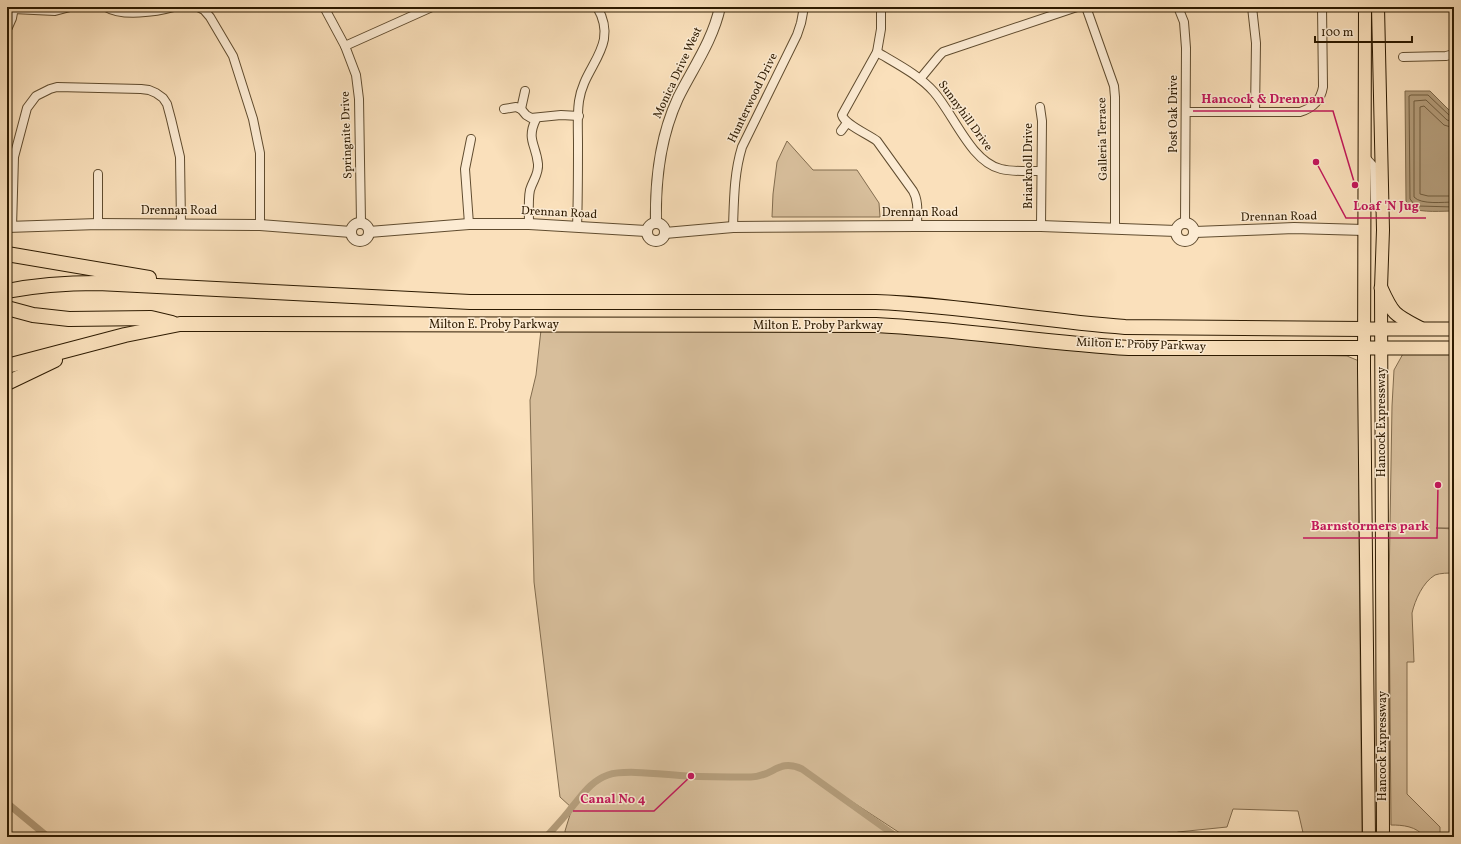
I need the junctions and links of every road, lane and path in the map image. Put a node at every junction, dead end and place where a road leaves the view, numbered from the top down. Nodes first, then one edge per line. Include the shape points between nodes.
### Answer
1 (70, 7) edge
2 (106, 7) edge
3 (174, 7) edge
4 (200, 7) edge
5 (324, 7) edge
6 (432, 7) edge
7 (597, 7) edge
8 (720, 7) edge
9 (804, 7) edge
10 (881, 7) edge
11 (1077, 7) edge
12 (1086, 7) edge
13 (1178, 7) edge
14 (1252, 7) edge
15 (1322, 7) edge
16 (1365, 7) edge
17 (1378, 7) edge
18 (13, 8) edge
19 (7, 27) edge
20 (345, 46) junction
21 (877, 52) junction
22 (1454, 54) edge
23 (1403, 57) dead end
24 (920, 79) junction
25 (525, 91) dead end
26 (1040, 107) dead end
27 (504, 109) dead end
28 (521, 109) junction
29 (1186, 112) junction
30 (1255, 112) junction
31 (579, 116) junction
32 (536, 119) junction
33 (847, 122) junction
34 (841, 131) dead end
35 (471, 139) dead end
36 (1364, 158) junction
37 (1041, 171) junction
38 (98, 174) dead end
39 (1383, 213) junction
40 (361, 222) junction
41 (656, 223) junction
42 (1185, 223) junction
43 (98, 224) junction
44 (181, 224) junction
45 (470, 224) junction
46 (529, 224) junction
47 (260, 225) junction
48 (917, 226) junction
49 (1041, 226) junction
50 (10, 227) edge
51 (577, 227) junction
52 (733, 227) junction
53 (1115, 228) junction
54 (1364, 230) junction
55 (646, 231) junction
56 (351, 232) junction
57 (369, 232) junction
58 (1176, 232) junction
59 (1195, 232) junction
60 (665, 233) junction
61 (7, 254) edge
62 (1382, 288) junction
63 (217, 290) junction
64 (7, 291) edge
65 (9, 309) edge
66 (180, 324) junction
67 (1364, 329) junction
68 (1382, 329) junction
69 (1422, 329) junction
70 (1454, 329) edge
71 (93, 343) junction
72 (1382, 347) junction
73 (1364, 348) junction
74 (1454, 348) edge
75 (7, 366) edge
76 (7, 383) edge
77 (1369, 837) edge
78 (1383, 837) edge

1 - 18 street via 45,12
2 - 3 street via 110,10 150,12
4 - 47 street via 210,17 233,56 252,119 260,153
5 - 20 street, Springnite Drive
6 - 20 street
7 - 31 street via 603,19 605,40 582,91
8 - 41 street, Monica Drive West via 711,36 678,99 668,125 657,175
9 - 52 street, Hunterwood Drive via 797,35 742,146 734,186
10 - 21 street
11 - 24 street via 949,50 939,56
12 - 53 street, Galleria Terrace via 1114,86
13 - 29 street, Post Oak Drive via 1186,35
14 - 30 street via 1256,43
15 - 30 street via 1322,86 1318,106 1300,112
16 - 36 main road, Hancock Expressway
17 - 39 main road, Hancock Expressway
18 - 19 street
20 - 40 street, Springnite Drive via 356,75 359,99
21 - 24 street, Sunnyhill Drive
21 - 33 street via 842,115
22 - 23 street
24 - 37 street, Sunnyhill Drive via 935,93 985,163 1009,171
25 - 28 street
26 - 37 street, Briarknoll Drive
27 - 28 street
28 - 32 street via 526,115
29 - 30 street
29 - 42 street, Post Oak Drive
31 - 32 street via 545,116
31 - 51 street
32 - 46 street via 532,127 532,141 538,172 530,191
33 - 34 street
33 - 48 street via 877,141 913,191 917,202
35 - 45 street via 466,169
36 - 39 street via 1374,167 1375,203
36 - 54 main road, Hancock Expressway
37 - 49 street, Briarknoll Drive
38 - 43 street
39 - 62 main road, Hancock Expressway
40 - 56 street via 355,224
40 - 57 street via 368,226
41 - 55 street via 650,224
41 - 60 street via 663,227
42 - 58 street via 1180,225
42 - 59 street via 1191,224
43 - 44 street, Drennan Road
43 - 50 street, Drennan Road
44 - 47 street, Drennan Road
44 - 50 street via 180,157 167,104 162,98 149,90 141,89 57,87 36,96 27,108 14,157
45 - 46 street, Drennan Road
45 - 57 street, Drennan Road
46 - 51 street, Drennan Road
47 - 56 street, Drennan Road
48 - 49 street, Drennan Road
48 - 52 street, Drennan Road
49 - 53 street, Drennan Road
51 - 55 street, Drennan Road
52 - 60 street, Drennan Road
53 - 58 street, Drennan Road
54 - 59 street, Drennan Road via 1294,228
54 - 67 main road, Hancock Expressway
55 - 60 street via 653,241 660,240
56 - 57 street via 356,240 362,241
58 - 59 street via 1180,240 1185,242 1191,240
61 - 63 highway
62 - 68 main road, Hancock Expressway
62 - 69 highway via 1394,313
63 - 64 highway via 65,283
63 - 67 highway, Milton E. Proby Parkway via 470,302 900,302 1125,327
65 - 66 highway via 68,319 151,318
66 - 71 highway
66 - 73 highway, Milton E. Proby Parkway via 876,325 1115,347
67 - 68 highway, Milton E. Proby Parkway
67 - 73 main road, Hancock Expressway
68 - 69 highway, Milton E. Proby Parkway
68 - 72 main road, Hancock Expressway
69 - 70 highway, Milton E. Proby Parkway
71 - 75 highway
71 - 76 highway
72 - 73 highway, Milton E. Proby Parkway
72 - 74 highway, Milton E. Proby Parkway
72 - 78 main road, Hancock Expressway
73 - 77 main road, Hancock Expressway

